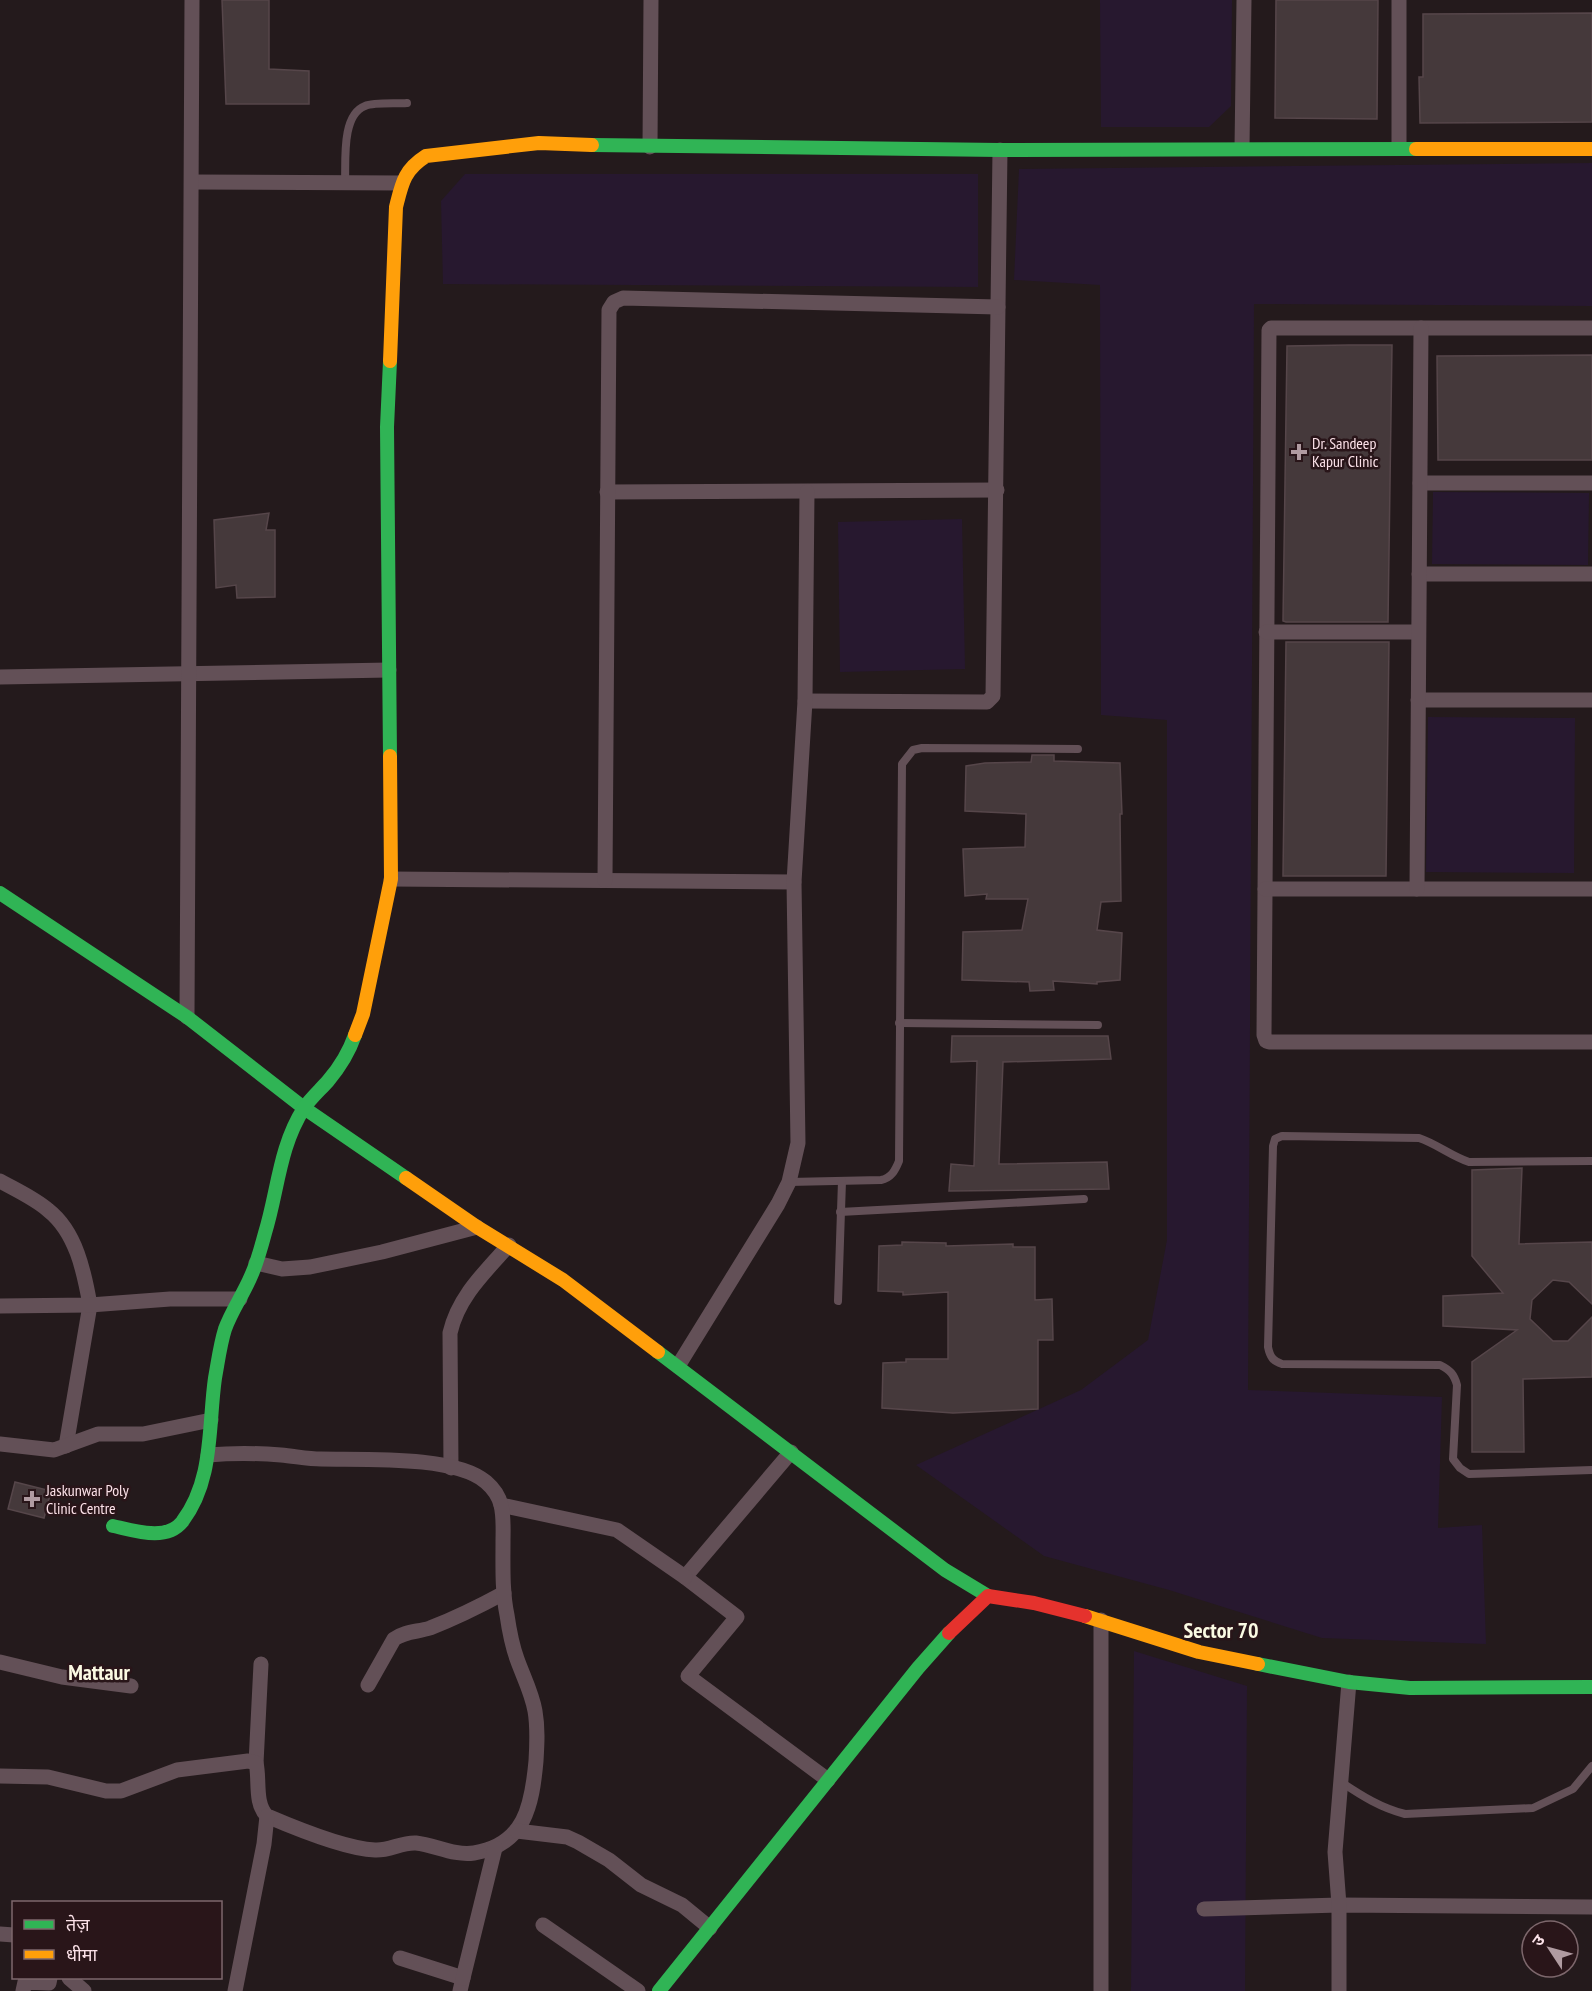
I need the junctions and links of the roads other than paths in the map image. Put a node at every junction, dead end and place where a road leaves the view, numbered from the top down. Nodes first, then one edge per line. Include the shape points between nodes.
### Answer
1 (192, 0) edge
2 (651, 0) edge
3 (1244, 0) edge
4 (1399, 0) edge
5 (407, 103) dead end
6 (650, 147) junction
7 (1242, 148) junction
8 (1399, 148) junction
9 (1592, 149) edge
10 (1000, 150) junction
11 (192, 182) junction
12 (345, 183) junction
13 (402, 183) junction
14 (998, 307) junction
15 (1421, 328) junction
16 (1592, 328) edge
17 (1420, 483) junction
18 (1592, 483) edge
19 (997, 490) junction
20 (607, 492) junction
21 (807, 492) junction
22 (1419, 574) junction
23 (1592, 574) edge
24 (1266, 632) junction
25 (1418, 632) junction
26 (389, 670) junction
27 (189, 673) junction
28 (0, 678) edge
29 (1418, 700) junction
30 (1592, 700) edge
31 (805, 701) junction
32 (1078, 749) dead end
33 (390, 879) junction
34 (605, 880) junction
35 (794, 882) junction
36 (1265, 889) junction
37 (1418, 889) junction
38 (1592, 890) edge
39 (0, 892) edge
40 (187, 1017) junction
41 (899, 1023) junction
42 (1098, 1025) dead end
43 (1592, 1042) edge
44 (303, 1108) junction
45 (1592, 1161) edge
46 (842, 1181) junction
47 (0, 1182) edge
48 (789, 1182) junction
49 (1084, 1199) dead end
50 (840, 1212) junction
51 (477, 1227) junction
52 (509, 1245) junction
53 (256, 1263) junction
54 (240, 1299) junction
55 (838, 1301) dead end
56 (90, 1305) junction
57 (0, 1306) edge
58 (678, 1366) junction
59 (211, 1420) junction
60 (0, 1443) edge
61 (66, 1446) junction
62 (791, 1452) junction
63 (208, 1455) junction
64 (452, 1468) junction
65 (1592, 1470) edge
66 (501, 1505) junction
67 (113, 1526) dead end
68 (685, 1577) junction
69 (504, 1593) junction
70 (988, 1596) junction
71 (1101, 1620) junction
72 (0, 1662) edge
73 (261, 1664) dead end
74 (1349, 1682) junction
75 (368, 1685) dead end
76 (131, 1686) dead end
77 (1592, 1687) edge
78 (256, 1763) junction
79 (1592, 1766) edge
80 (0, 1776) edge
81 (828, 1780) junction
82 (1341, 1782) junction
83 (267, 1816) junction
84 (517, 1831) junction
85 (495, 1848) junction
86 (1339, 1905) junction
87 (1592, 1907) edge
88 (1204, 1909) dead end
89 (543, 1924) dead end
90 (710, 1928) junction
91 (400, 1958) dead end
92 (50, 1979) edge
93 (71, 1979) edge
94 (461, 1984) edge
95 (23, 1991) edge
96 (84, 1991) edge
97 (234, 1991) edge
98 (638, 1991) edge
99 (659, 1991) edge
100 (1101, 1991) edge
101 (1339, 1991) edge

1 - 11 street
2 - 6 street
3 - 7 street
4 - 8 street
5 - 12 lane via 365,106 352,115 347,133
6 - 10 street
6 - 13 street via 539,143 426,156 413,164
7 - 8 street
7 - 10 street
8 - 9 street
10 - 14 street
11 - 12 street
11 - 27 street
12 - 13 street
13 - 26 street via 396,207 387,427
14 - 19 street
14 - 20 street via 623,298 609,310
15 - 16 street
15 - 17 street
15 - 24 street via 1269,330
17 - 18 street
17 - 22 street
19 - 21 street
19 - 31 street via 992,699
20 - 21 street
20 - 34 street
21 - 31 street
22 - 23 street
22 - 25 street
24 - 25 street
24 - 36 street
25 - 29 street
26 - 27 street
26 - 33 street
27 - 28 street
27 - 40 street
29 - 30 street
29 - 37 street
31 - 35 street
32 - 41 lane via 922,748 914,750 902,764
33 - 34 street
33 - 44 street via 363,1014 349,1052
34 - 35 street
35 - 48 street via 798,1143
36 - 37 street
36 - 43 street via 1266,1041
37 - 38 street
39 - 40 street
40 - 44 street
41 - 42 lane
41 - 46 lane via 899,1161 888,1179
44 - 51 street
44 - 53 street via 277,1170 271,1212
45 - 65 lane via 1469,1162 1419,1138 1282,1136 1275,1140 1268,1347 1274,1361 1282,1364 1440,1365 1449,1369 1456,1385 1453,1459 1469,1474
46 - 48 lane
46 - 50 lane
47 - 56 street via 48,1210 62,1223 71,1236
48 - 58 street
49 - 50 lane
50 - 55 lane
51 - 52 street
51 - 53 street via 310,1268 282,1269
52 - 58 street
52 - 64 street via 473,1286 454,1317 450,1333
53 - 54 street
54 - 56 street
54 - 59 street via 224,1332
56 - 57 street
56 - 61 street
58 - 62 street
59 - 61 street via 143,1434 98,1434
59 - 63 street
60 - 61 street via 54,1450
62 - 68 street
62 - 70 street via 945,1570
63 - 64 street via 386,1459
63 - 67 street via 200,1489 181,1523 172,1530 144,1532
64 - 66 street via 485,1481
66 - 68 street via 617,1530
66 - 69 street
68 - 81 street via 736,1617 688,1676
69 - 75 street via 428,1629 401,1634 394,1639
69 - 84 street via 515,1656 535,1708 538,1727 532,1796
70 - 71 street
70 - 81 street via 918,1668
71 - 74 street via 1199,1652
71 - 100 street
72 - 76 street via 62,1677
73 - 78 street
74 - 77 street via 1410,1688
74 - 82 street
78 - 80 street via 231,1761 177,1770 121,1791 48,1777
78 - 83 street via 259,1798
79 - 82 lane via 1573,1789 1533,1808 1405,1814 1371,1802
81 - 90 street
82 - 86 street via 1335,1852
83 - 85 street via 369,1850 413,1843 457,1853
83 - 97 street
84 - 85 street
84 - 90 street via 578,1842 641,1885 682,1905
85 - 94 street
86 - 87 street
86 - 88 street
86 - 101 street
89 - 98 street
90 - 99 street
91 - 94 street
92 - 95 street via 49,1983 25,1982
93 - 96 street

